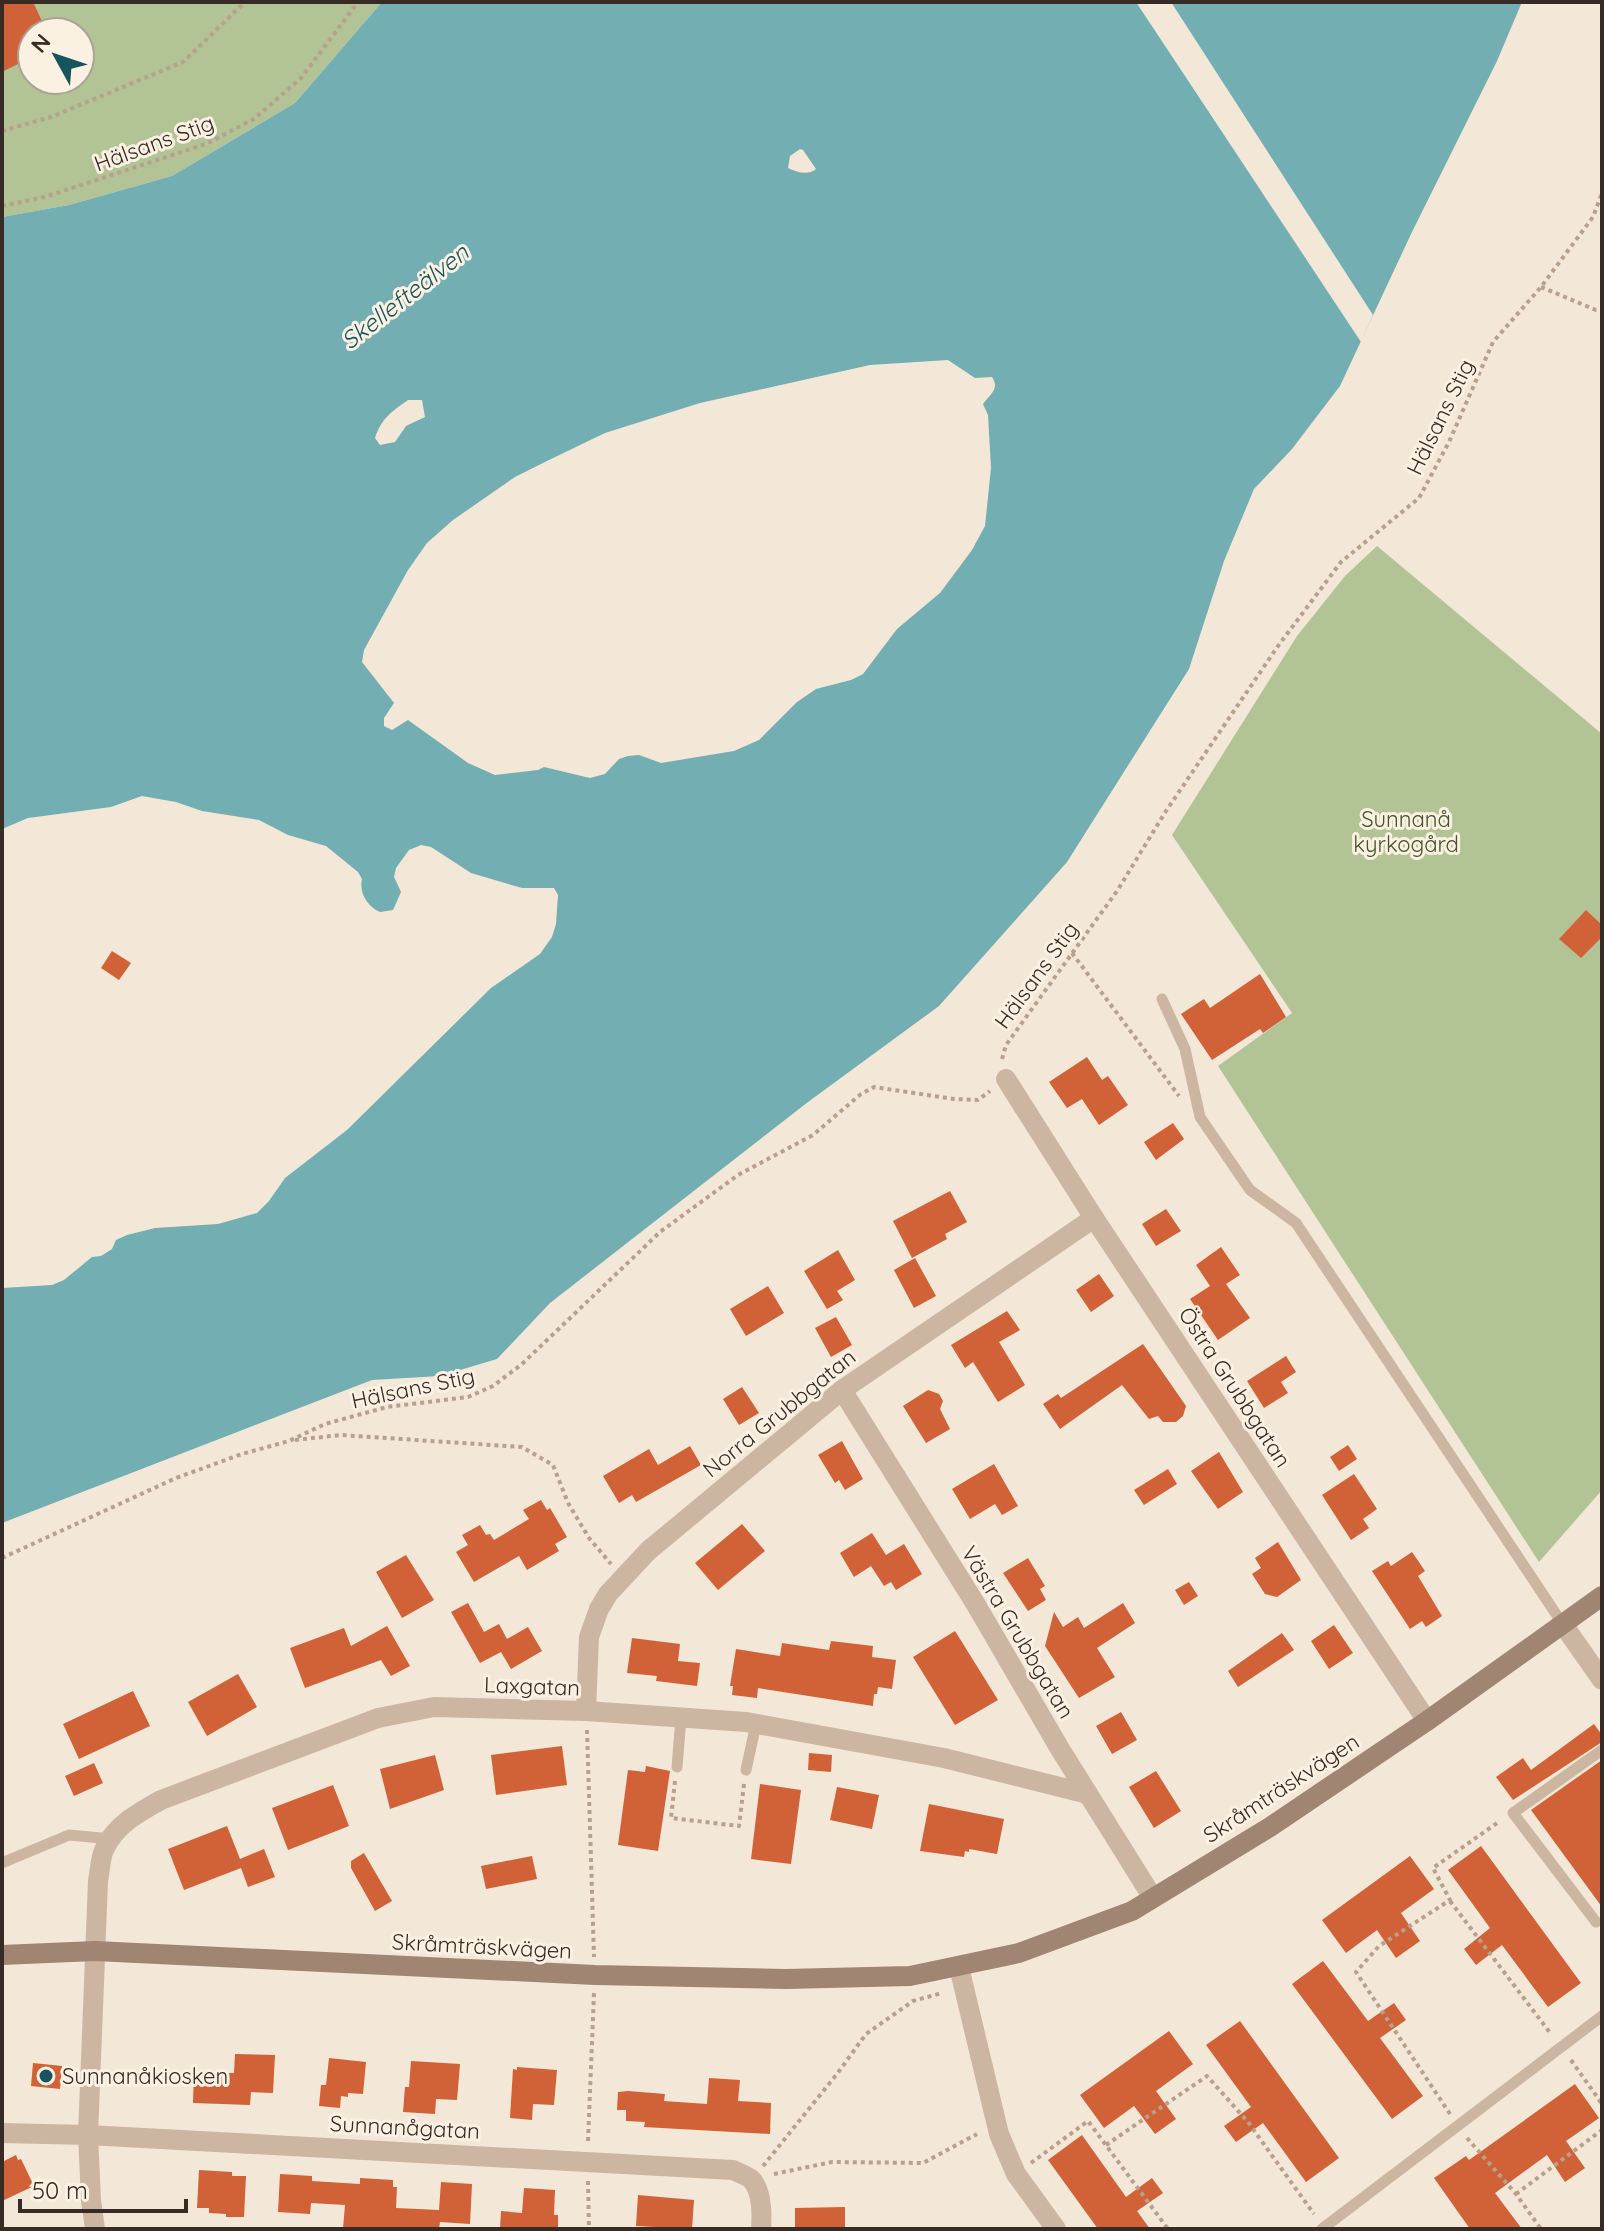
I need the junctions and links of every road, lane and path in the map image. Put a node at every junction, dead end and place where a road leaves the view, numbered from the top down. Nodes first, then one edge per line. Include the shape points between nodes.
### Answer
1 (245, 2) edge
2 (358, 2) edge
3 (2, 131) edge
4 (1602, 193) edge
5 (2, 206) edge
6 (1541, 287) junction
7 (1602, 310) edge
8 (1072, 952) junction
9 (1162, 999) dead end
10 (1006, 1079) junction
11 (1200, 1117) junction
12 (1094, 1218) junction
13 (842, 1390) junction
14 (289, 1441) junction
15 (2, 1558) edge
16 (625, 1576) junction
17 (1602, 1596) edge
18 (1562, 1623) junction
19 (1602, 1680) edge
20 (586, 1711) junction
21 (681, 1718) junction
22 (1427, 1721) junction
23 (756, 1724) junction
24 (1602, 1750) edge
25 (677, 1767) joint
26 (746, 1770) joint
27 (1088, 1794) junction
28 (1513, 1813) junction
29 (112, 1839) junction
30 (2, 1863) edge
31 (1153, 1898) junction
32 (1450, 1900) junction
33 (1596, 1922) dead end
34 (95, 1951) junction
35 (2, 1955) edge
36 (579, 1955) dead end
37 (595, 1965) junction
38 (962, 1976) junction
39 (1602, 2016) edge
40 (1561, 2047) junction
41 (1602, 2104) edge
42 (996, 2124) junction
43 (1458, 2126) junction
44 (1602, 2130) edge
45 (2, 2133) edge
46 (88, 2135) junction
47 (1106, 2145) junction
48 (587, 2161) junction
49 (1016, 2174) junction
50 (752, 2179) junction
51 (1516, 2194) junction
52 (1323, 2228) edge
53 (95, 2229) edge
54 (589, 2229) edge
55 (761, 2229) edge
56 (1056, 2229) edge
57 (1168, 2229) edge
58 (1541, 2229) edge

1 - 3 path via 183,62 51,117
2 - 5 path, Hälsans Stig via 301,78 254,119 206,144
4 - 6 path, Hälsans Stig via 1593,217
6 - 7 path
6 - 8 path, Hälsans Stig via 1493,342 1419,498 1341,562 1253,682
8 - 10 path, Hälsans Stig via 1006,1045
8 - 11 path via 1170,1087
9 - 11 lane via 1185,1049
10 - 12 street, Östra Grubbgatan
10 - 14 path, Hälsans Stig via 978,1100 874,1087 813,1135 738,1175 660,1232 493,1386 468,1397 359,1414
11 - 18 lane via 1250,1190 1296,1223
12 - 13 street, Norra Grubbgatan
12 - 22 street, Östra Grubbgatan
13 - 16 street, Norra Grubbgatan via 648,1551
13 - 27 street, Västra Grubbgatan
14 - 15 path, Hälsans Stig via 176,1478
14 - 16 path via 341,1435 522,1447 553,1465 589,1538
16 - 20 street, Norra Grubbgatan via 599,1609 589,1637
17 - 18 main road, Skråmträskvägen
18 - 19 street
18 - 22 main road, Skråmträskvägen
20 - 21 street, Laxgatan
20 - 29 street, Laxgatan via 434,1707 378,1718 161,1800 119,1828
20 - 37 path
21 - 23 street, Laxgatan
21 - 25 lane
22 - 31 main road, Skråmträskvägen
23 - 26 lane
23 - 27 street, Laxgatan via 944,1758
24 - 28 lane
25 - 26 path via 671,1818 739,1826
27 - 31 street, Västra Grubbgatan
28 - 32 path via 1433,1868
28 - 33 lane
29 - 30 lane via 69,1835
29 - 34 street, Laxgatan via 104,1850 98,1881
31 - 38 main road, Skråmträskvägen via 1132,1911
32 - 40 path
32 - 43 path via 1379,1946 1356,1972
34 - 35 main road, Skråmträskvägen
34 - 37 main road, Skråmträskvägen
34 - 46 street, Laxgatan
36 - 37 path
37 - 38 main road, Skråmträskvägen via 786,1979
37 - 48 path
38 - 42 street
38 - 50 path via 866,2034
39 - 40 lane
40 - 41 path
40 - 43 lane
42 - 49 street
42 - 50 path via 923,2163 832,2162
43 - 51 path
43 - 52 lane
44 - 51 path
45 - 46 street, Sunnanågatan
46 - 48 street, Sunnanågatan
46 - 53 street, Laxgatan
47 - 49 path via 1088,2121
47 - 52 path via 1207,2076 1248,2122
47 - 57 path
48 - 50 street, Sunnanågatan via 733,2170
48 - 54 path
49 - 56 street
50 - 55 street via 762,2211
51 - 58 path

